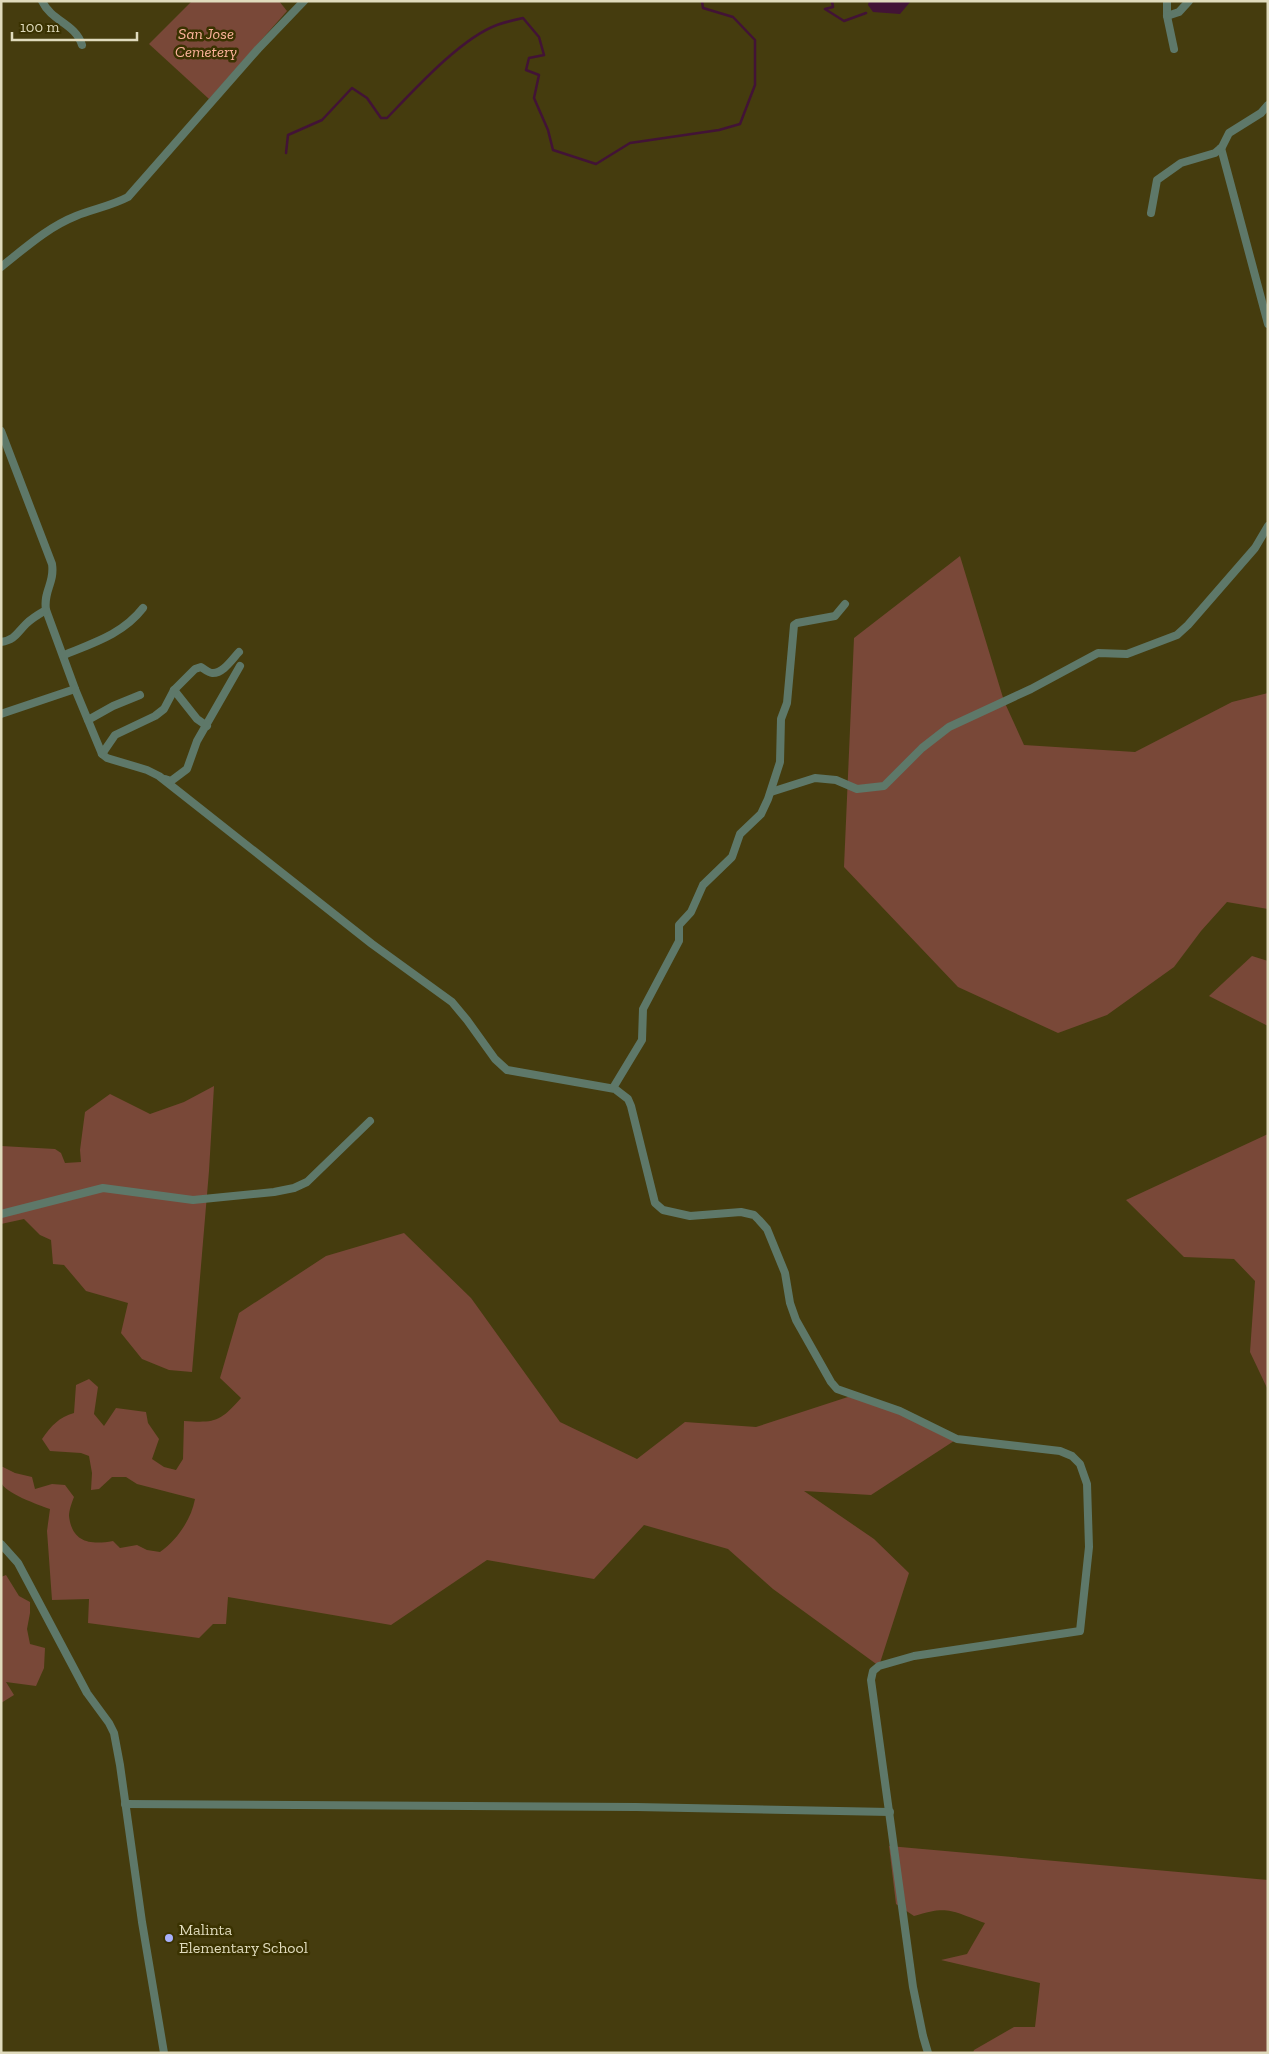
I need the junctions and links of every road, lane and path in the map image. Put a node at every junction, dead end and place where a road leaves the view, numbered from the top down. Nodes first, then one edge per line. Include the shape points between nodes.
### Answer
1 (42, 1) edge
2 (304, 1) edge
3 (1166, 1) edge
4 (1189, 1) edge
5 (1167, 16) junction
6 (82, 45) dead end
7 (1174, 49) dead end
8 (1268, 105) edge
9 (1221, 148) junction
10 (1152, 213) dead end
11 (1, 267) edge
12 (1268, 324) edge
13 (1, 431) edge
14 (1268, 526) edge
15 (845, 604) dead end
16 (143, 608) dead end
17 (46, 610) junction
18 (1, 642) edge
19 (239, 652) dead end
20 (64, 655) junction
21 (240, 666) dead end
22 (75, 689) junction
23 (174, 690) junction
24 (140, 695) dead end
25 (1, 714) edge
26 (88, 720) junction
27 (207, 726) junction
28 (102, 754) junction
29 (159, 776) junction
30 (771, 792) junction
31 (613, 1088) junction
32 (370, 1121) dead end
33 (1, 1214) edge
34 (1, 1544) edge
35 (125, 1804) junction
36 (890, 1812) junction
37 (164, 2053) edge
38 (928, 2053) edge

1 - 6 street via 52,16 75,30
2 - 11 street via 128,198 56,226
3 - 5 street
4 - 5 street via 1179,12
5 - 7 street
8 - 9 street via 1229,133
9 - 10 street via 1215,153 1181,163 1157,180
9 - 12 street
13 - 17 street via 52,564 54,573 44,600
14 - 30 street via 1255,548 1177,635 1124,655 1098,653 949,727 922,748 884,786 857,789 836,780 820,778
15 - 30 street via 835,616 794,625 787,703 781,719 780,762
16 - 20 street via 118,632
17 - 18 street via 28,622 18,636
17 - 20 street
19 - 23 street via 217,672 211,673 201,667 195,669
20 - 22 street
21 - 27 street
22 - 25 street
22 - 26 street
23 - 27 street
23 - 28 street via 164,709 115,735
24 - 26 street
26 - 28 street
27 - 29 street via 193,750 187,769 171,781
28 - 29 street
29 - 31 street via 372,944 452,1002 507,1070
30 - 31 street via 761,814 740,834 732,857 703,885 691,912 679,925 679,941 643,1009 642,1040
31 - 36 street via 625,1095 631,1106 653,1197 659,1208 696,1217 749,1213 763,1224 785,1273 796,1320 837,1389 900,1411 957,1439 1060,1451 1072,1456 1083,1470 1088,1500 1089,1547 1080,1631 914,1656 884,1664 873,1671 870,1685
32 - 33 street via 307,1182 294,1188 193,1200 103,1188
34 - 35 street via 18,1562 87,1693 114,1733
35 - 36 street via 626,1806
35 - 37 street
36 - 38 street via 912,1987

